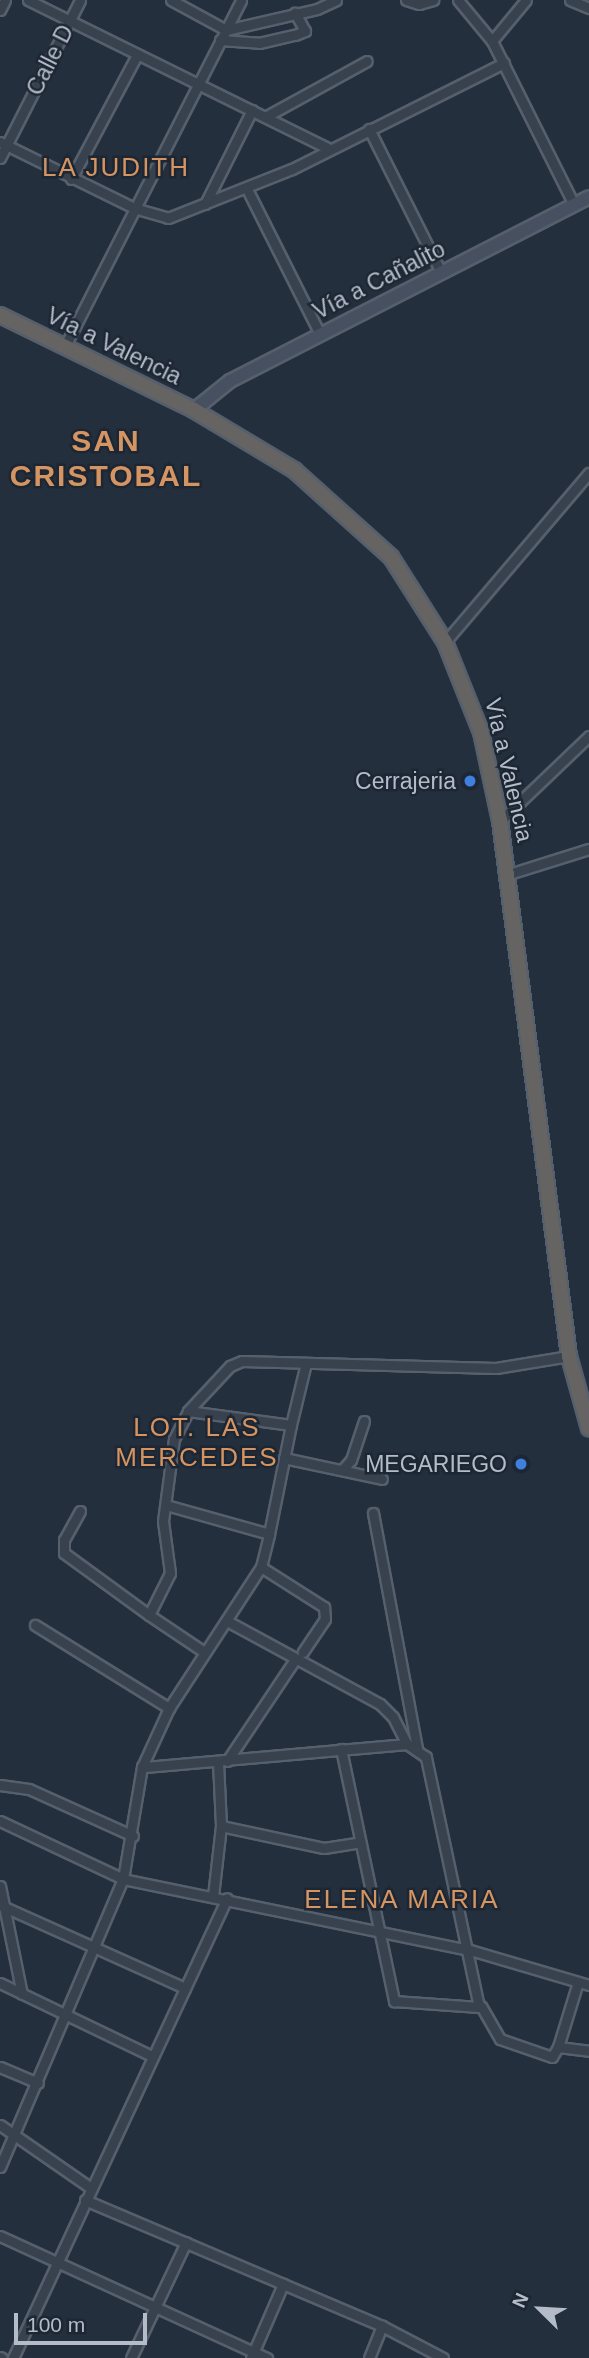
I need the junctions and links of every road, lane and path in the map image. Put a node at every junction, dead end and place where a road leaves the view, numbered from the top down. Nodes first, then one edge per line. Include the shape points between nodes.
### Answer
1 (5, 0) edge
2 (28, 0) edge
3 (80, 0) edge
4 (170, 0) edge
5 (241, 0) edge
6 (336, 0) edge
7 (406, 0) edge
8 (433, 0) edge
9 (458, 0) edge
10 (526, 0) edge
11 (570, 0) edge
12 (186, 4) edge
13 (589, 8) edge
14 (0, 10) edge
15 (295, 13) junction
16 (70, 20) junction
17 (226, 30) junction
18 (220, 40) junction
19 (492, 41) junction
20 (136, 55) junction
21 (367, 61) dead end
22 (504, 63) junction
23 (196, 85) junction
24 (252, 110) junction
25 (265, 117) junction
26 (369, 130) junction
27 (3, 144) edge
28 (329, 149) junction
29 (0, 158) edge
30 (71, 179) junction
31 (247, 189) junction
32 (589, 197) edge
33 (205, 204) junction
34 (574, 205) junction
35 (134, 208) junction
36 (441, 272) junction
37 (0, 315) edge
38 (320, 334) junction
39 (65, 346) junction
40 (194, 410) junction
41 (589, 473) edge
42 (445, 642) junction
43 (589, 736) edge
44 (500, 821) junction
45 (589, 849) edge
46 (509, 874) junction
47 (569, 1356) junction
48 (306, 1363) junction
49 (188, 1411) junction
50 (364, 1421) dead end
51 (291, 1425) junction
52 (589, 1428) edge
53 (284, 1458) junction
54 (342, 1471) junction
55 (382, 1479) dead end
56 (166, 1505) junction
57 (80, 1511) dead end
58 (373, 1513) dead end
59 (269, 1534) junction
60 (261, 1567) junction
61 (149, 1615) junction
62 (227, 1621) junction
63 (34, 1625) dead end
64 (204, 1652) junction
65 (303, 1652) dead end
66 (294, 1661) junction
67 (380, 1704) junction
68 (169, 1708) junction
69 (412, 1723) junction
70 (407, 1744) junction
71 (341, 1749) junction
72 (417, 1749) junction
73 (222, 1761) junction
74 (142, 1767) junction
75 (0, 1785) edge
76 (0, 1821) edge
77 (221, 1826) junction
78 (132, 1836) junction
79 (360, 1842) junction
80 (122, 1880) junction
81 (0, 1886) edge
82 (213, 1896) junction
83 (227, 1898) junction
84 (3, 1906) edge
85 (380, 1933) junction
86 (93, 1949) junction
87 (470, 1950) junction
88 (578, 1982) junction
89 (0, 1983) edge
90 (589, 1985) edge
91 (185, 1988) junction
92 (22, 1994) junction
93 (481, 2006) junction
94 (65, 2015) junction
95 (558, 2047) junction
96 (589, 2051) edge
97 (152, 2056) junction
98 (0, 2067) edge
99 (38, 2083) junction
100 (0, 2125) edge
101 (14, 2137) junction
102 (0, 2167) edge
103 (91, 2188) junction
104 (85, 2200) junction
105 (0, 2235) edge
106 (186, 2242) junction
107 (56, 2263) junction
108 (283, 2284) junction
109 (156, 2308) junction
110 (382, 2326) junction
111 (252, 2355) edge
112 (12, 2358) edge
113 (131, 2358) edge
114 (267, 2358) edge
115 (369, 2358) edge
116 (443, 2358) edge

1 - 14 street
2 - 16 street
3 - 16 street, Calle D
4 - 12 street
5 - 17 street
6 - 15 street
7 - 8 street via 419,4
9 - 19 street
10 - 19 street
11 - 13 street
12 - 17 street
15 - 17 street
15 - 18 street via 304,31 295,35 259,43
16 - 20 street
16 - 27 street, Calle D
17 - 18 street
18 - 23 street
19 - 22 street
20 - 23 street
20 - 30 street
21 - 25 street
22 - 26 street
22 - 34 street
23 - 24 street
23 - 35 street
24 - 25 street
24 - 33 street
25 - 28 street
26 - 28 street
26 - 36 street
27 - 29 street, Calle D
27 - 30 street
28 - 31 street
30 - 35 street
31 - 33 street
31 - 38 street
32 - 34 main road, Vía a Cañalito
33 - 35 street via 168,218
34 - 36 main road, Vía a Cañalito
35 - 39 street
36 - 38 main road, Vía a Cañalito
37 - 39 highway, Vía a Valencia
38 - 40 main road, Vía a Cañalito via 213,390
39 - 40 highway, Vía a Valencia
40 - 42 highway, Vía a Valencia via 319,489 391,557
41 - 42 street
42 - 44 highway, Vía a Valencia via 481,732
43 - 44 street
44 - 46 highway, Vía a Valencia
45 - 46 street
46 - 47 highway, Vía a Valencia
47 - 48 street via 496,1368
47 - 52 highway, Vía a Valencia
48 - 49 street via 236,1363
48 - 51 street
49 - 51 street
49 - 56 street via 172,1448
50 - 54 street via 351,1460
51 - 53 street
53 - 54 street
53 - 59 street
54 - 55 street
56 - 59 street
56 - 61 street via 163,1521 170,1573
57 - 61 street via 64,1540 64,1553
58 - 69 street
59 - 60 street
60 - 62 street
60 - 65 street via 324,1607 325,1619
61 - 64 street
62 - 64 street
62 - 66 street
63 - 68 street
64 - 68 street
66 - 67 street
66 - 73 street
67 - 69 street
67 - 70 street via 393,1717
68 - 74 street
69 - 72 street
70 - 71 street
70 - 72 street
71 - 73 street
71 - 79 street
72 - 87 street via 426,1757
73 - 74 street
73 - 77 street
74 - 78 street
75 - 78 street via 29,1789
76 - 80 street
77 - 79 street via 324,1848
77 - 82 street
78 - 80 street
79 - 85 street
80 - 82 street
80 - 86 street
81 - 84 street
82 - 83 street
83 - 85 street
83 - 91 street
84 - 86 street
84 - 92 street
85 - 87 street
85 - 93 street via 395,2003
86 - 91 street
86 - 94 street
87 - 88 street
87 - 93 street
88 - 90 street
88 - 95 street
89 - 92 street
91 - 97 street
92 - 94 street
93 - 95 street via 500,2039 552,2057
94 - 97 street
94 - 99 street
95 - 96 street
97 - 103 street
98 - 99 street
99 - 101 street
100 - 101 street
101 - 102 street
101 - 103 street
103 - 104 street
104 - 106 street
104 - 107 street
105 - 107 street
106 - 108 street
106 - 109 street
107 - 109 street
107 - 112 street
108 - 110 street
108 - 111 street
109 - 111 street
109 - 113 street
110 - 115 street
110 - 116 street
111 - 114 street

